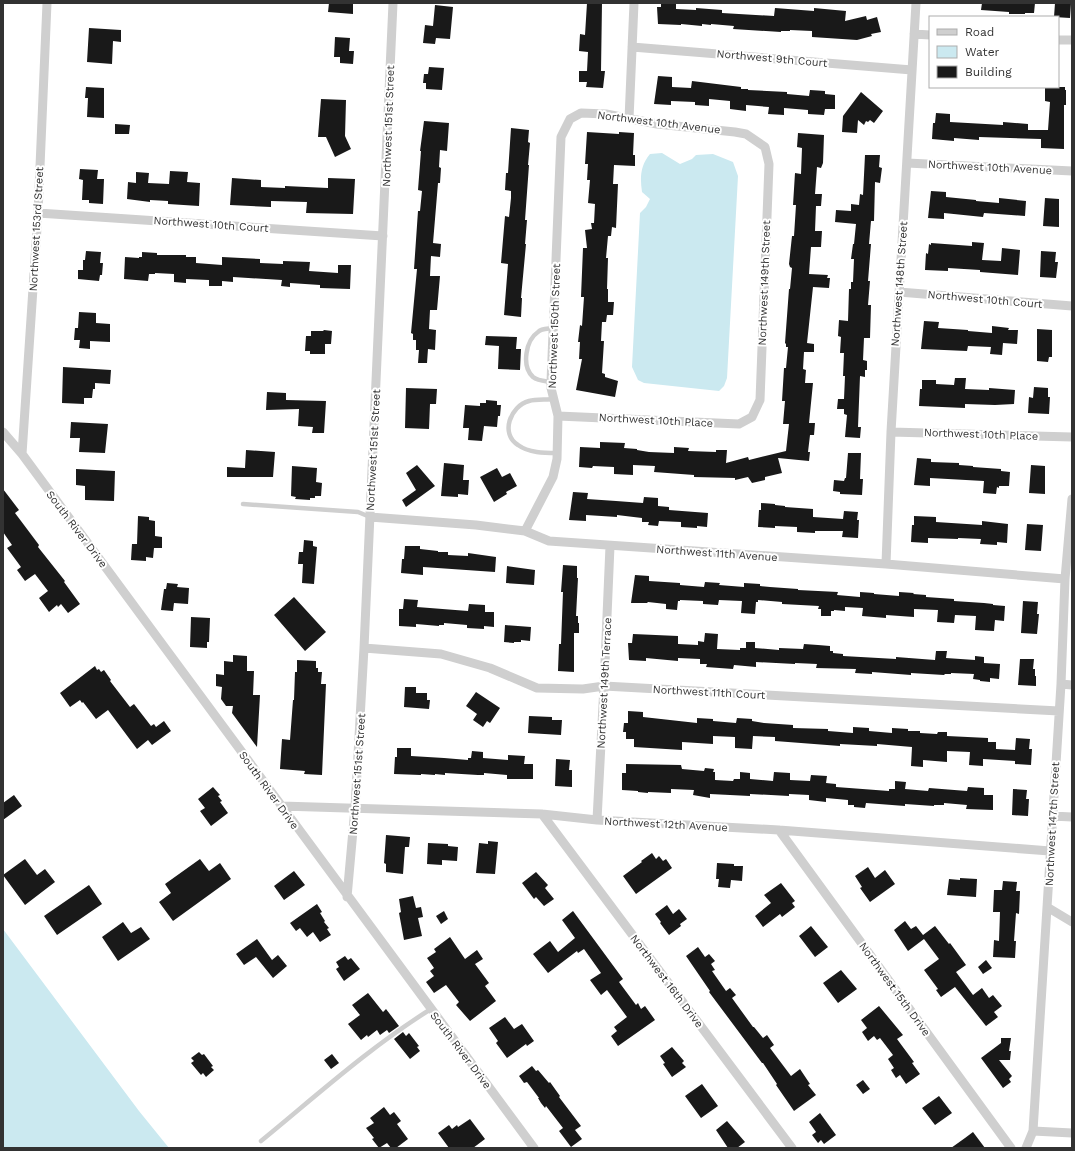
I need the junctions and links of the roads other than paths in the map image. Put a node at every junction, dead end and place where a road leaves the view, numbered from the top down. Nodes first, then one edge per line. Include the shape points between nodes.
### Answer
1 (47, 3) edge
2 (393, 3) edge
3 (634, 3) edge
4 (916, 3) edge
5 (914, 34) junction
6 (929, 35) edge
7 (1059, 40) edge
8 (1072, 40) edge
9 (632, 47) junction
10 (912, 70) junction
11 (629, 119) junction
12 (561, 137) joint
13 (765, 147) joint
14 (907, 163) junction
15 (1072, 171) edge
16 (38, 213) junction
17 (383, 236) junction
18 (899, 292) junction
19 (1072, 306) edge
20 (553, 328) junction
21 (551, 382) junction
22 (554, 400) junction
23 (558, 416) junction
24 (752, 417) joint
25 (3, 432) edge
26 (891, 432) junction
27 (1072, 437) edge
28 (557, 453) junction
29 (22, 454) junction
30 (1072, 499) edge
31 (243, 504) dead end
32 (370, 517) junction
33 (525, 531) junction
34 (610, 546) junction
35 (886, 564) junction
36 (1065, 579) junction
37 (364, 648) junction
38 (1061, 684) junction
39 (1072, 685) edge
40 (604, 686) junction
41 (1059, 711) junction
42 (281, 806) junction
43 (355, 808) junction
44 (542, 814) junction
45 (1052, 816) junction
46 (1072, 817) edge
47 (597, 820) junction
48 (779, 830) junction
49 (1050, 851) junction
50 (347, 897) junction
51 (1047, 907) junction
52 (1072, 922) edge
53 (431, 1009) junction
54 (1034, 1130) junction
55 (1072, 1133) edge
56 (261, 1141) dead end
57 (534, 1148) edge
58 (792, 1148) edge
59 (1011, 1148) edge
60 (1026, 1148) edge

1 - 16 street, Northwest 153rd Street
2 - 17 street, Northwest 151st Street
3 - 9 street
4 - 5 street, Northwest 148th Street
5 - 6 street
5 - 10 street, Northwest 148th Street
7 - 8 street
9 - 10 street, Northwest 9th Court
9 - 11 street
10 - 14 street, Northwest 148th Street
11 - 12 street, Northwest 10th Avenue via 606,114 582,113 570,119
11 - 13 street, Northwest 10th Avenue via 746,134
12 - 20 street, Northwest 150th Street
13 - 24 street, Northwest 149th Street via 769,164 760,400
14 - 15 street, Northwest 10th Avenue
14 - 18 street, Northwest 148th Street
16 - 17 street, Northwest 10th Court
16 - 29 street, Northwest 153rd Street
17 - 32 street, Northwest 151st Street
18 - 19 street, Northwest 10th Court
18 - 26 street, Northwest 148th Street
20 - 21 street, Northwest 150th Street
20 - 21 lane via 538,332 530,340 527,351 528,368 532,376
21 - 22 street, Northwest 150th Street
22 - 23 street, Northwest 150th Street
22 - 28 lane via 529,401 522,404 510,418 508,433 518,446 537,452
23 - 24 street, Northwest 10th Place via 739,424
23 - 28 street, Northwest 150th Street
25 - 29 street, South River Drive
26 - 27 street, Northwest 10th Place
26 - 35 street, Northwest 148th Street
28 - 33 street, Northwest 150th Street via 553,477
29 - 42 street, South River Drive
30 - 36 street, Northwest 147th Street
31 - 32 lane via 358,512
32 - 33 street, Northwest 11th Avenue via 476,524
32 - 37 street, Northwest 151st Street
33 - 34 street, Northwest 11th Avenue via 549,541
34 - 35 street, Northwest 11th Avenue
34 - 40 street, Northwest 149th Terrace
35 - 36 street, Northwest 11th Avenue
36 - 38 street, Northwest 147th Street
37 - 40 street, Northwest 11th Court via 441,654 490,668 537,688 583,690
37 - 43 street, Northwest 151st Street
38 - 39 street
38 - 41 street, Northwest 147th Street
40 - 41 street, Northwest 11th Court
40 - 47 street, Northwest 149th Terrace
41 - 45 street, Northwest 147th Street
42 - 43 street, Northwest 12th Avenue
42 - 50 street, South River Drive
43 - 44 street, Northwest 12th Avenue
43 - 50 street, Northwest 151st Street
44 - 47 street, Northwest 12th Avenue
44 - 58 street, Northwest 16th Drive
45 - 46 street
45 - 49 street, Northwest 147th Street
47 - 48 street, Northwest 12th Avenue
48 - 49 street, Northwest 12th Avenue
48 - 59 street, Northwest 15th Drive
49 - 51 street, Northwest 147th Street
50 - 53 street, South River Drive
51 - 52 street
51 - 54 street, Northwest 147th Street
53 - 56 lane via 343,1074
53 - 57 street, South River Drive
54 - 55 street
54 - 60 street, Northwest 147th Street

